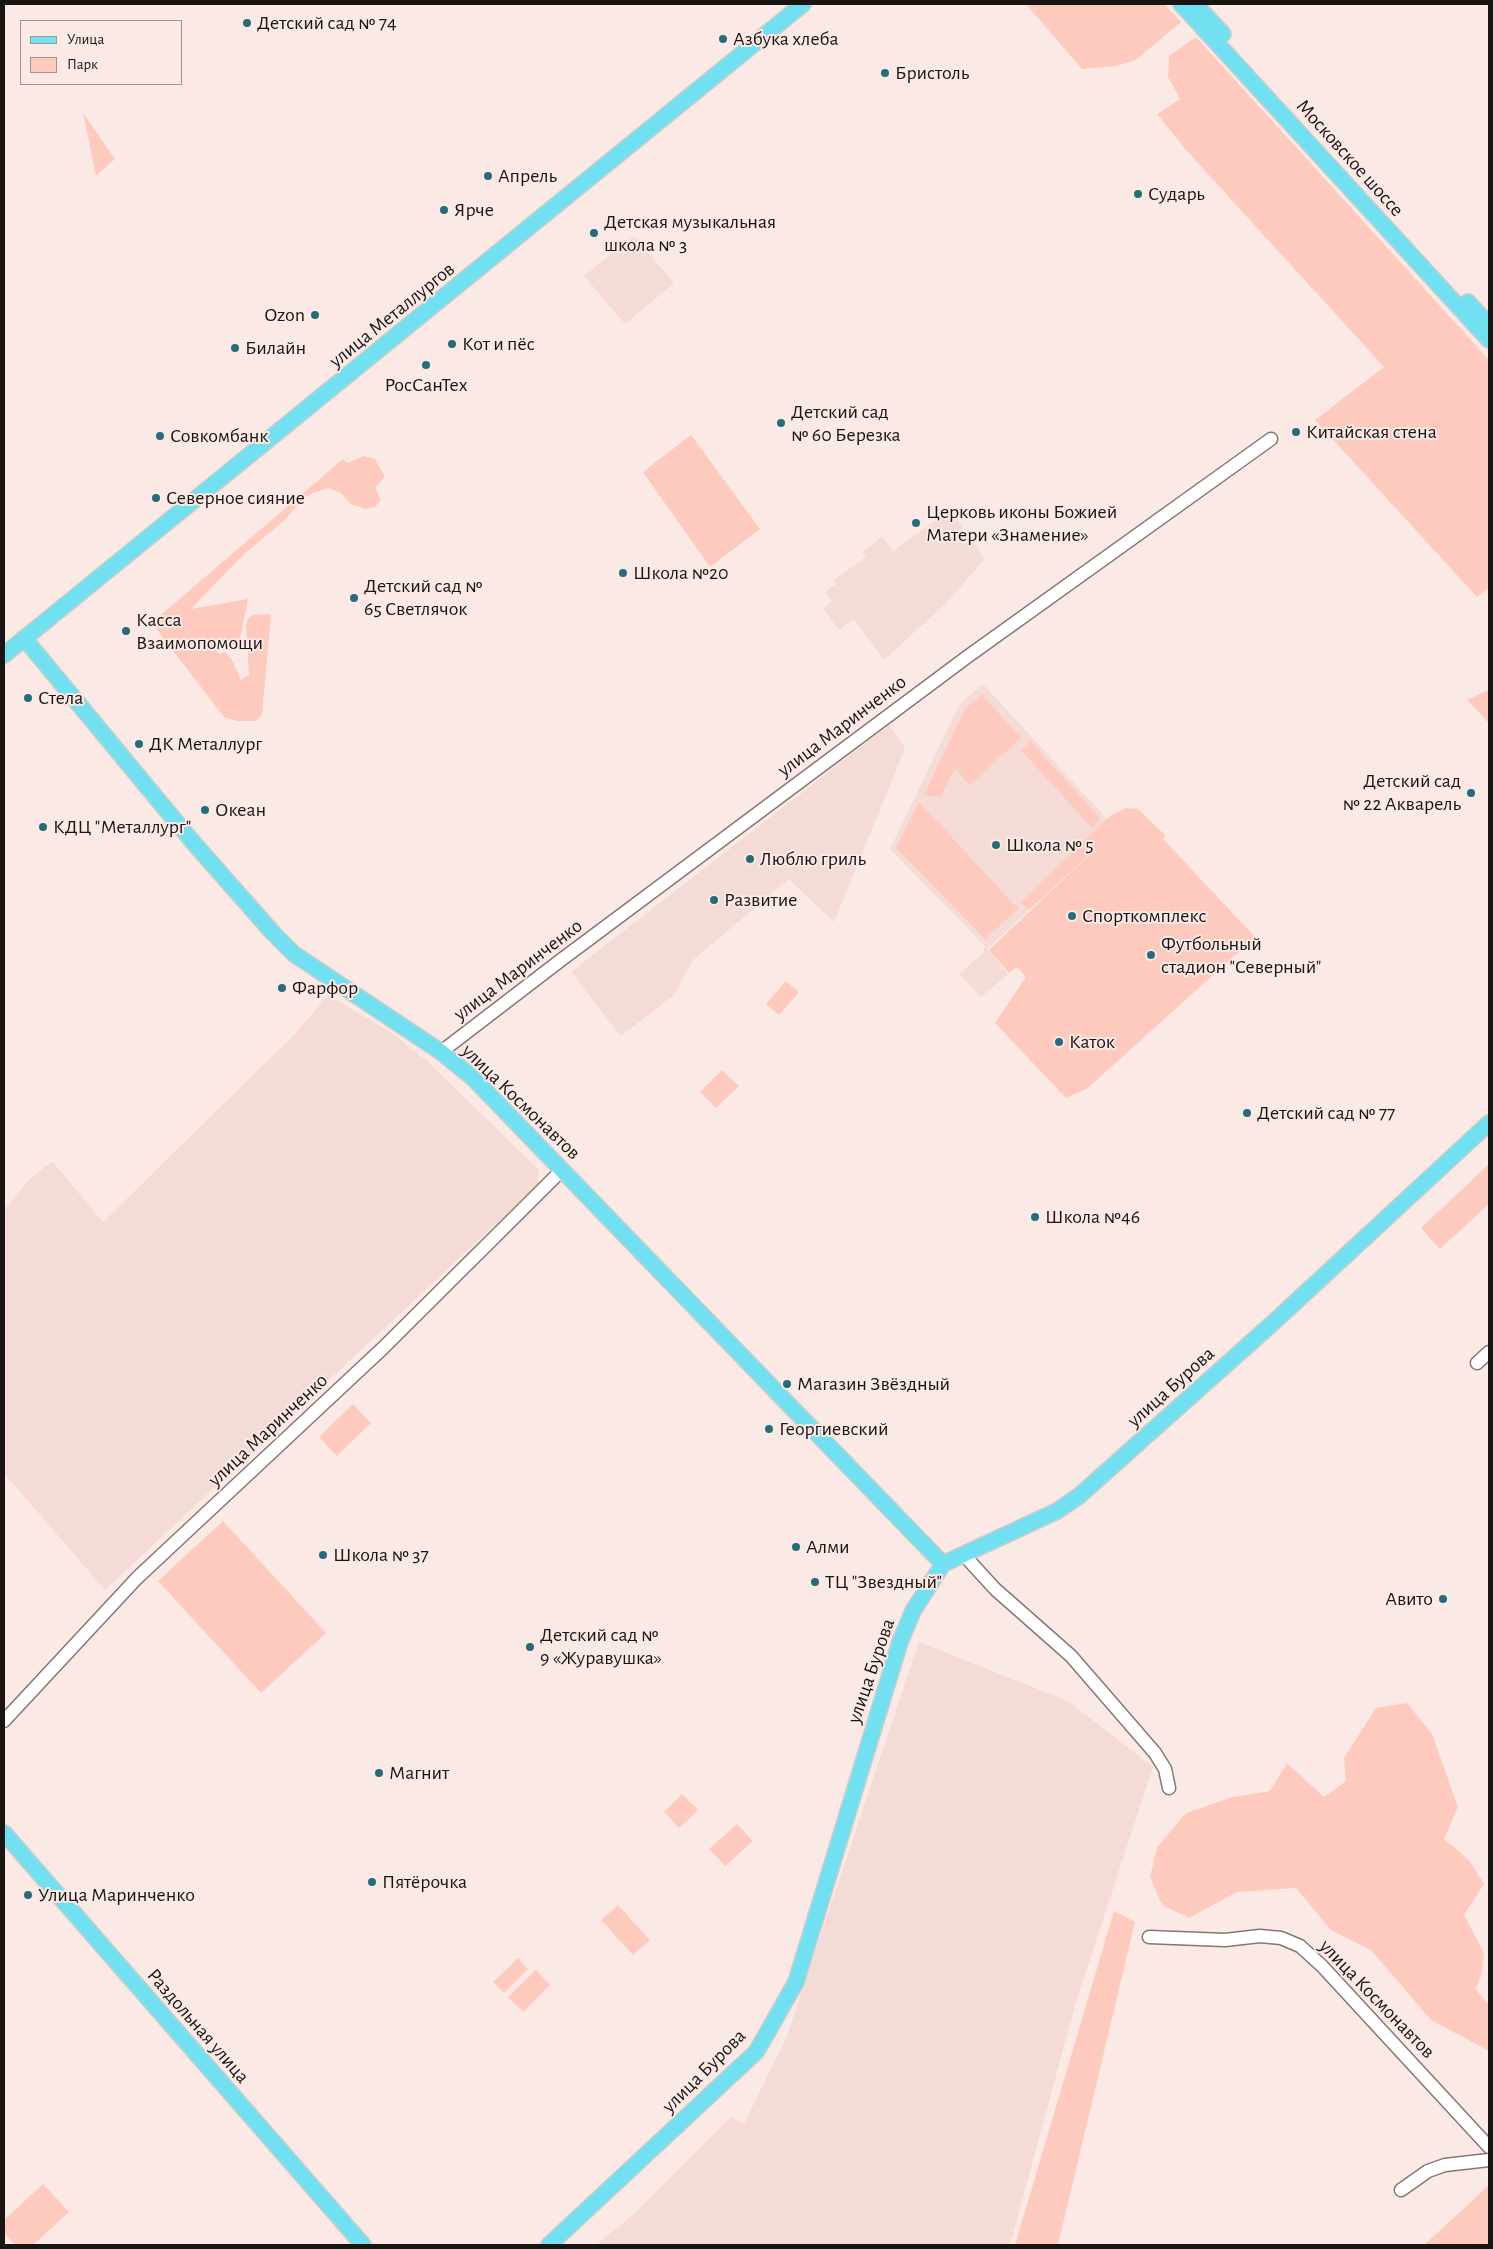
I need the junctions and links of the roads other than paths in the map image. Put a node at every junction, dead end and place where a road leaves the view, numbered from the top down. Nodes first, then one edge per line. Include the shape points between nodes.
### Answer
1 (803, 4) edge
2 (1181, 4) edge
3 (1195, 4) edge
4 (1489, 325) edge
5 (1489, 340) edge
6 (1271, 439) dead end
7 (24, 638) junction
8 (4, 654) edge
9 (441, 1052) junction
10 (1489, 1123) edge
11 (562, 1170) junction
12 (1489, 1352) edge
13 (1477, 1363) dead end
14 (963, 1554) junction
15 (943, 1564) junction
16 (4, 1721) edge
17 (1169, 1788) dead end
18 (4, 1833) edge
19 (1149, 1937) dead end
20 (1489, 2147) edge
21 (1489, 2160) edge
22 (1401, 2190) dead end
23 (363, 2245) edge
24 (549, 2245) edge

1 - 7 main road, улица Металлургов
2 - 5 main road, Московское шоссе
3 - 4 main road, Московское шоссе
6 - 9 street, улица Маринченко via 967,657
7 - 8 main road, улица Металлургов
7 - 9 main road, улица Космонавтов via 192,841 294,954
9 - 11 main road, улица Космонавтов via 473,1078
10 - 14 main road, улица Бурова via 1079,1496 1057,1511
11 - 15 main road, улица Космонавтов
11 - 16 street, улица Маринченко via 383,1348 137,1578
12 - 13 street
14 - 15 main road, улица Бурова
14 - 17 street via 995,1589 1071,1656 1155,1753 1165,1769
15 - 24 main road, улица Бурова via 913,1611 900,1642 796,1982 759,2047
18 - 23 main road, Раздольная улица
19 - 20 street, улица Космонавтов via 1225,1940 1260,1936 1280,1938 1300,1946
21 - 22 street via 1445,2165 1428,2171

